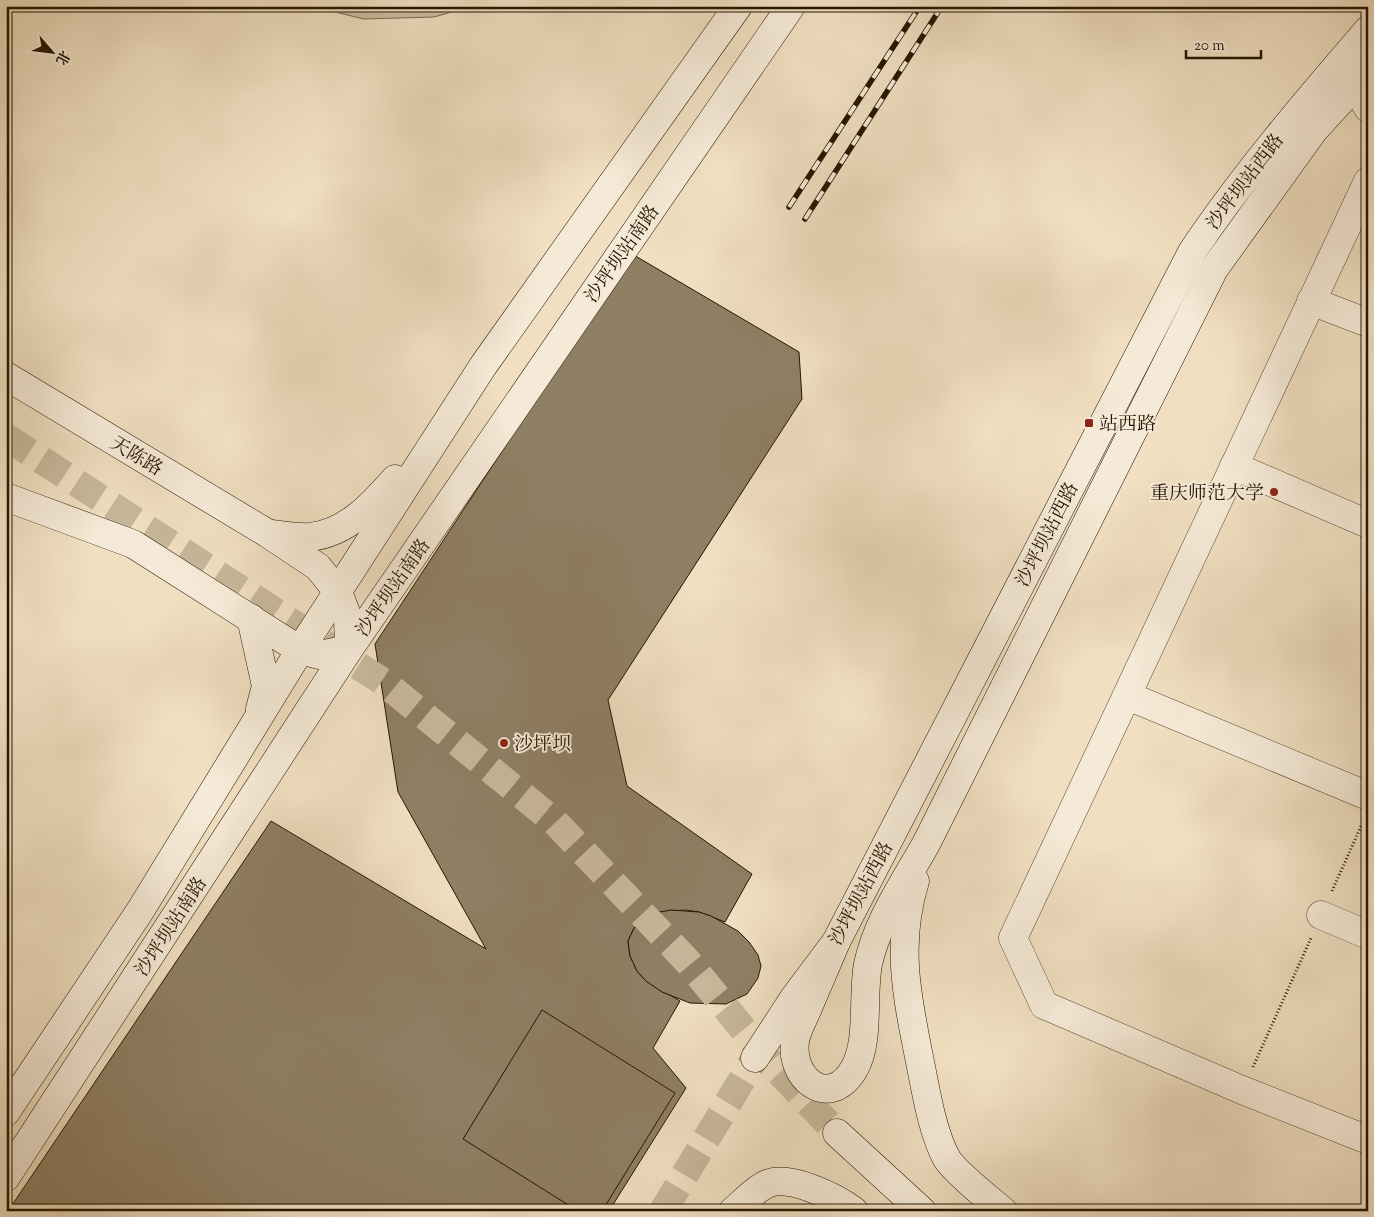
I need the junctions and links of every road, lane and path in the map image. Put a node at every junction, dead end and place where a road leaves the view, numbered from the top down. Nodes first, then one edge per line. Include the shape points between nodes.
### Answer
1 (738, 6) edge
2 (791, 6) edge
3 (1368, 30) edge
4 (1361, 78) edge
5 (1368, 108) edge
6 (1368, 181) edge
7 (1311, 301) junction
8 (1368, 324) edge
9 (484, 366) junction
10 (6, 376) edge
11 (1234, 466) junction
12 (6, 497) edge
13 (1368, 524) edge
14 (267, 533) junction
15 (338, 592) junction
16 (250, 618) junction
17 (349, 649) junction
18 (300, 650) junction
19 (1128, 696) junction
20 (256, 725) junction
21 (1366, 808) edge
22 (928, 842) junction
23 (1321, 915) junction
24 (1368, 935) edge
25 (836, 942) junction
26 (754, 1058) tunnel mouth
27 (1242, 1090) junction
28 (6, 1112) edge
29 (837, 1133) tunnel mouth
30 (1368, 1140) edge
31 (6, 1177) edge
32 (733, 1211) edge
33 (854, 1211) edge
34 (922, 1211) edge
35 (1003, 1211) edge

1 - 9 main road, 沙坪坝站南路
2 - 17 main road, 沙坪坝站南路
3 - 25 main road, 沙坪坝站西路 via 1225,202 1192,252
4 - 5 main road
4 - 22 main road, 沙坪坝站西路 via 1314,130 1214,269
6 - 7 main road
7 - 8 main road
7 - 11 main road
9 - 14 main road via 398,476 366,511 337,529 310,537
9 - 15 main road, 沙坪坝站南路
10 - 14 main road, 天陈路
11 - 13 main road
11 - 19 main road
12 - 16 main road via 133,544
14 - 15 main road, 天陈路 via 318,567
15 - 17 main road, 天陈路 via 348,618
15 - 18 main road, 沙坪坝站南路
16 - 18 main road
16 - 20 main road via 266,686
17 - 18 main road via 319,655
17 - 31 main road, 沙坪坝站南路
18 - 20 main road, 沙坪坝站南路
19 - 21 main road
19 - 27 main road via 1013,938 1044,1005
20 - 28 main road, 沙坪坝站南路 via 140,911
21 - 23 path
22 - 25 main road via 881,922 873,945 864,986 863,1043 859,1058 844,1080 831,1088 817,1088 803,1079 797,1067 796,1036
22 - 35 main road via 907,906 903,960 905,986 928,1103 948,1160
23 - 24 main road
23 - 27 path
25 - 26 main road, 沙坪坝站西路
27 - 30 main road
29 - 34 main road
32 - 33 main road via 767,1183 793,1182 837,1198

